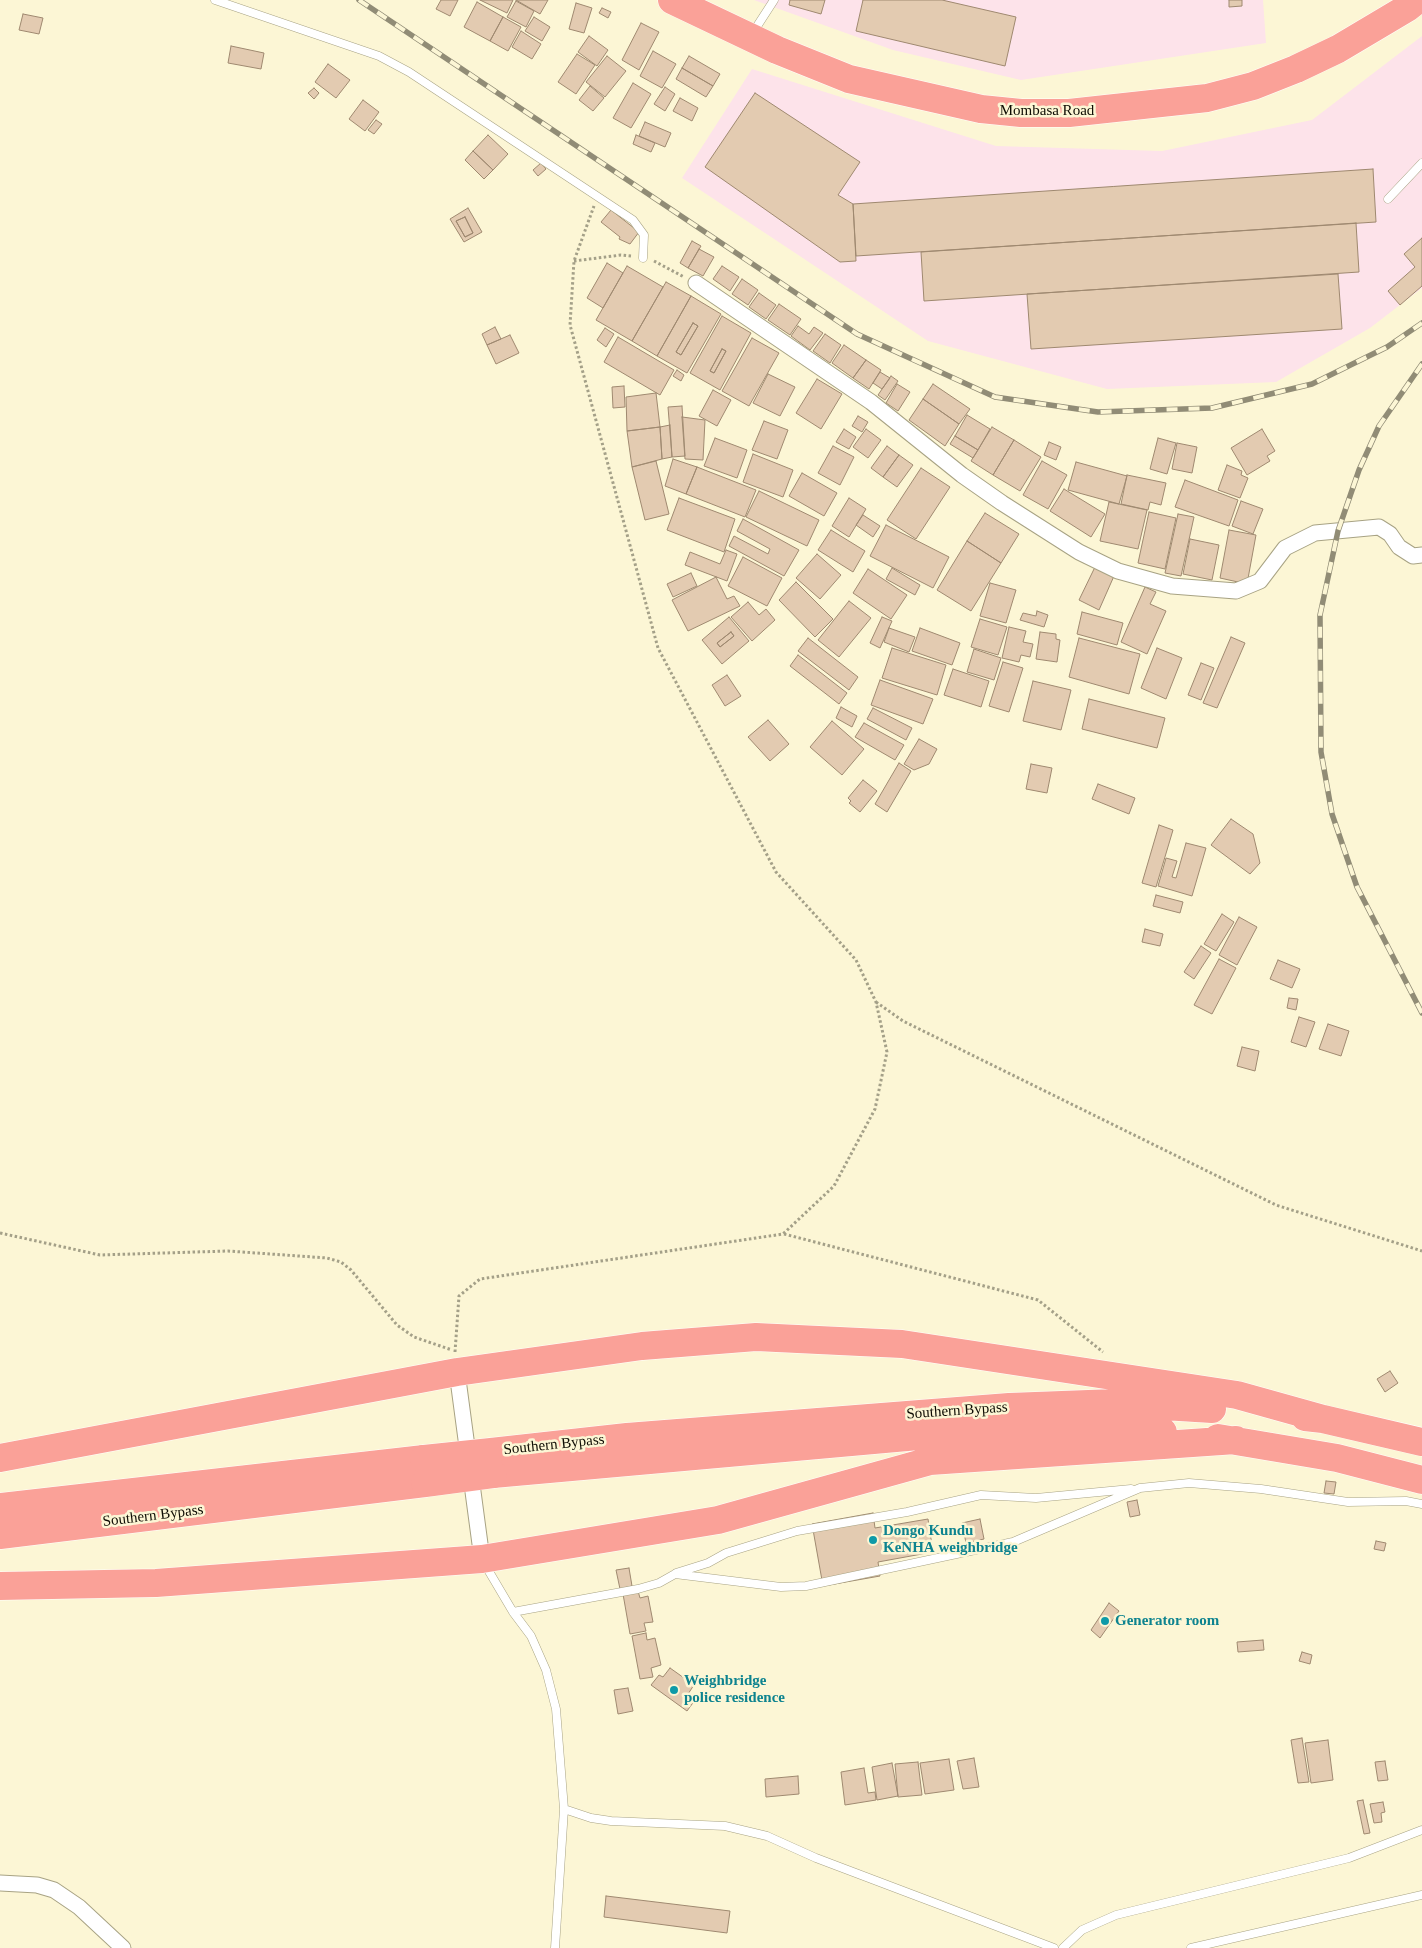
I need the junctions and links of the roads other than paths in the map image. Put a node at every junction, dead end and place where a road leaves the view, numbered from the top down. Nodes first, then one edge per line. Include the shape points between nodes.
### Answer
1 (215, 0) edge
2 (672, 0) edge
3 (774, 0) edge
4 (1417, 0) edge
5 (750, 37) junction
6 (1422, 163) edge
7 (1388, 199) dead end
8 (643, 258) dead end
9 (696, 283) dead end
10 (1422, 555) edge
11 (456, 1361) junction
12 (1323, 1419) junction
13 (1236, 1440) junction
14 (1422, 1442) edge
15 (0, 1458) edge
16 (492, 1463) junction
17 (425, 1471) junction
18 (1422, 1480) edge
19 (1140, 1488) junction
20 (1422, 1504) edge
21 (0, 1507) edge
22 (0, 1535) edge
23 (482, 1559) junction
24 (675, 1574) junction
25 (0, 1586) edge
26 (513, 1612) junction
27 (564, 1809) junction
28 (1422, 1830) edge
29 (0, 1883) edge
30 (1422, 1895) edge
31 (123, 1948) edge
32 (555, 1948) edge
33 (1054, 1948) edge
34 (1063, 1948) edge
35 (1191, 1948) edge

1 - 8 lane via 379,56 408,72 634,220 644,235
2 - 5 highway, Mombasa Road
3 - 5 lane
4 - 5 highway, Mombasa Road via 1338,49 1253,86 1207,98 1069,113 981,109 900,92 849,79
6 - 7 lane
9 - 10 street via 871,402 1002,503 1079,552 1118,571 1172,586 1236,591 1260,581 1285,548 1315,533 1379,527 1390,534 1399,547 1413,556
11 - 12 highway via 756,1337 892,1344 1237,1395
11 - 15 highway
11 - 23 street
12 - 14 highway, Southern Bypass
12 - 16 highway, Southern Bypass via 1154,1404 1082,1403 627,1437
13 - 16 highway, Southern Bypass via 1129,1428 1050,1428
13 - 18 highway, Southern Bypass via 1337,1458
13 - 23 highway via 930,1460 718,1520
16 - 17 highway, bridge
17 - 21 highway, Southern Bypass
17 - 22 highway, Southern Bypass
19 - 20 lane via 1189,1483 1261,1489 1348,1502
19 - 24 lane via 1036,1498 981,1496 797,1531 726,1553
19 - 24 lane via 1013,1542 806,1586 781,1588
23 - 25 highway via 156,1583
23 - 26 lane
24 - 26 lane via 659,1583 632,1590
26 - 27 lane via 530,1636 546,1670 556,1709
27 - 32 lane
27 - 33 lane via 604,1820 726,1826 766,1836
28 - 34 lane via 1349,1858 1116,1914 1082,1930
29 - 31 street via 54,1890 79,1907
30 - 35 lane

